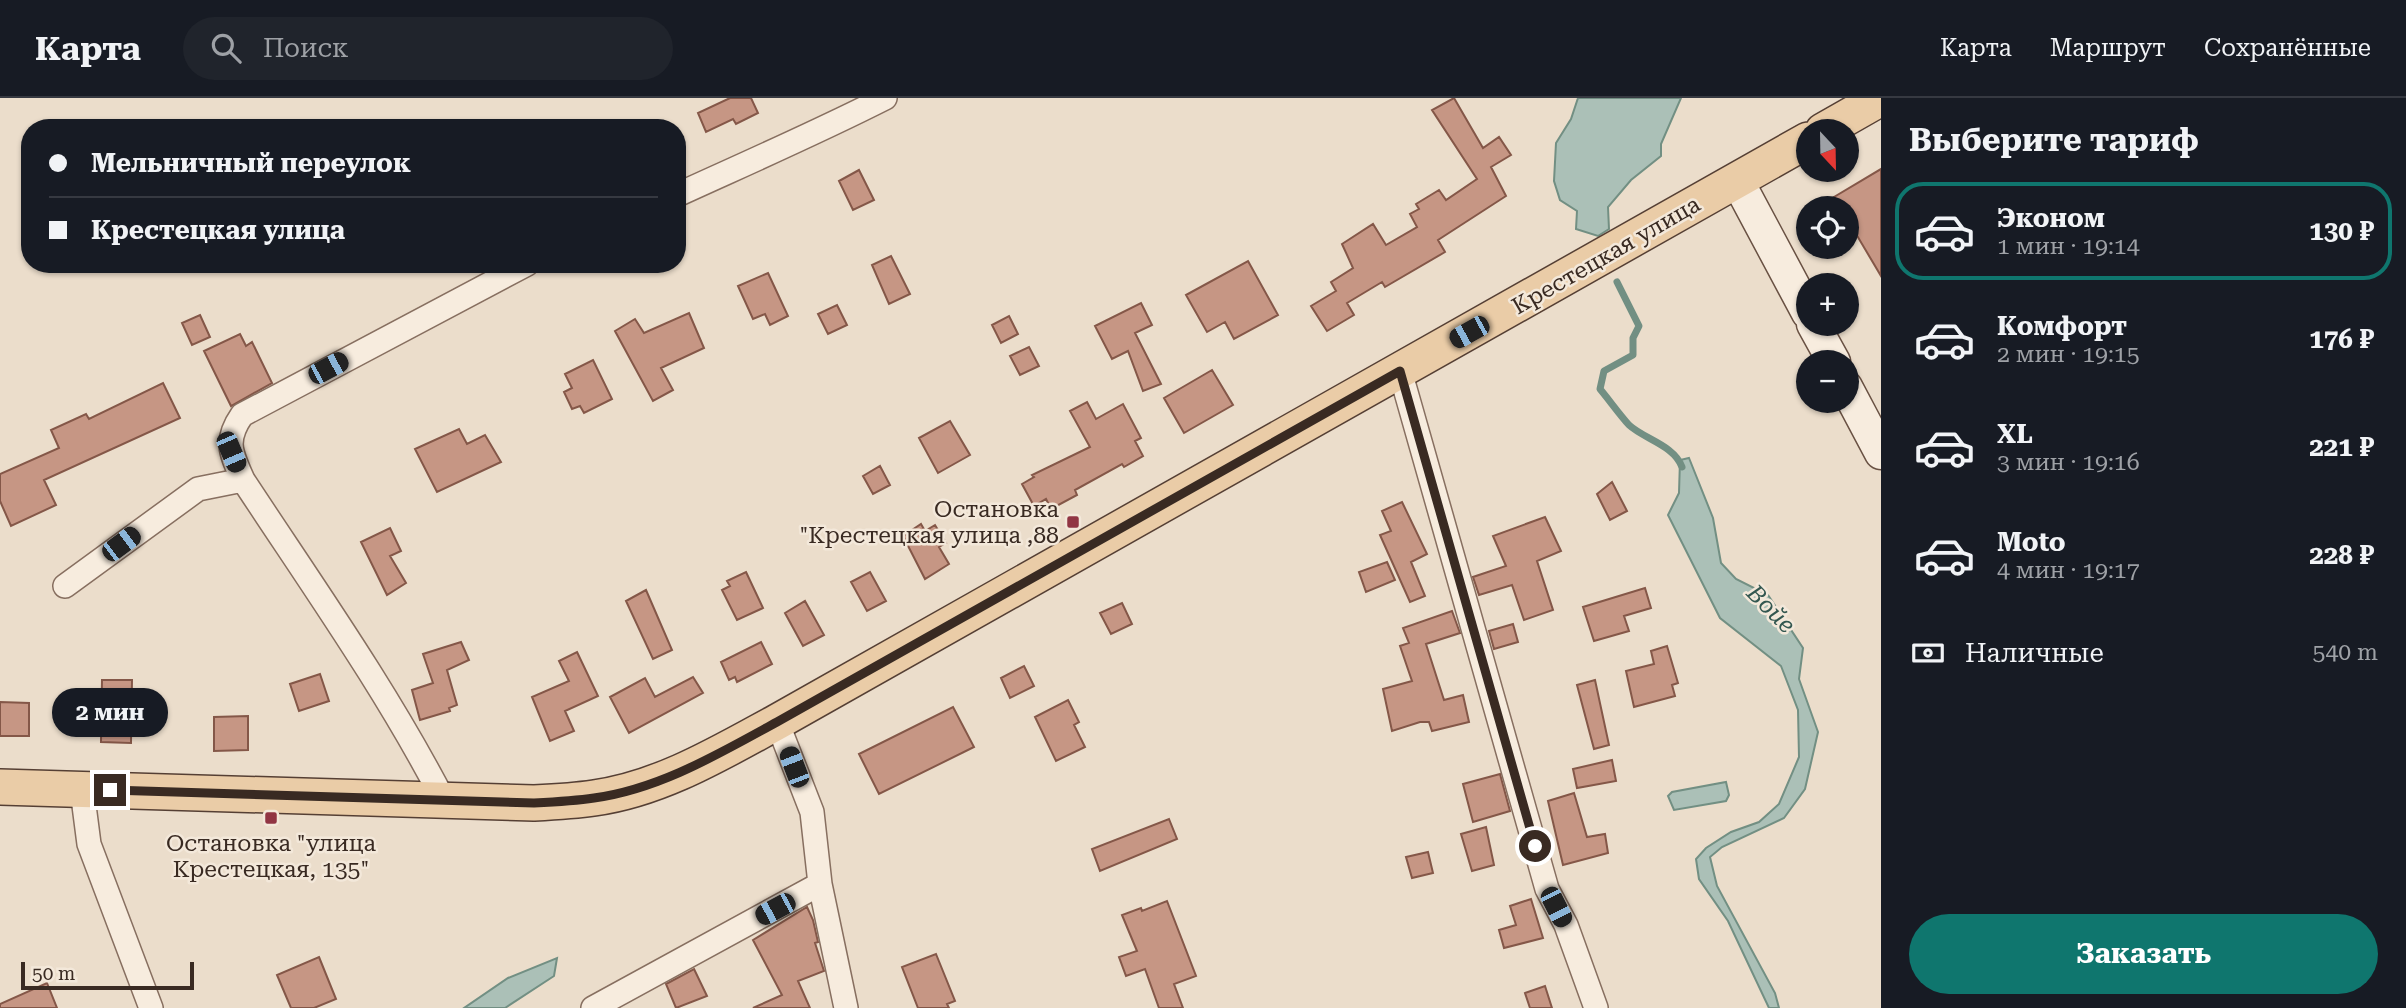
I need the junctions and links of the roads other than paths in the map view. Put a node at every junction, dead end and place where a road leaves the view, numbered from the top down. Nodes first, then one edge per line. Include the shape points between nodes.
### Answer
1 (885, 98) edge
2 (1881, 99) edge
3 (1845, 119) edge
4 (1796, 147) edge
5 (1737, 180) junction
6 (686, 191) edge
7 (510, 273) edge
8 (1796, 291) edge
9 (1400, 371) junction
10 (1859, 412) edge
11 (1881, 453) edge
12 (243, 480) junction
13 (65, 586) dead end
14 (777, 722) junction
15 (0, 787) edge
16 (82, 790) junction
17 (444, 801) junction
18 (820, 884) junction
19 (151, 1008) edge
20 (593, 1008) edge
21 (846, 1008) edge
22 (1596, 1008) edge

1 - 6 street
2 - 3 main road
4 - 5 main road, Крестецкая улица
5 - 8 main road
5 - 9 main road, Крестецкая улица
7 - 12 street via 242,415 231,431 231,452
9 - 14 main road, Крестецкая улица
9 - 22 street via 1547,889 1566,925
10 - 11 main road
12 - 13 street via 198,489
12 - 17 street via 387,700
14 - 17 main road, Крестецкая улица via 698,764 596,798 534,803
14 - 18 street via 812,812
15 - 16 main road, Крестецкая улица
16 - 17 main road, Крестецкая улица
16 - 19 street via 89,844
18 - 20 street
18 - 21 street

